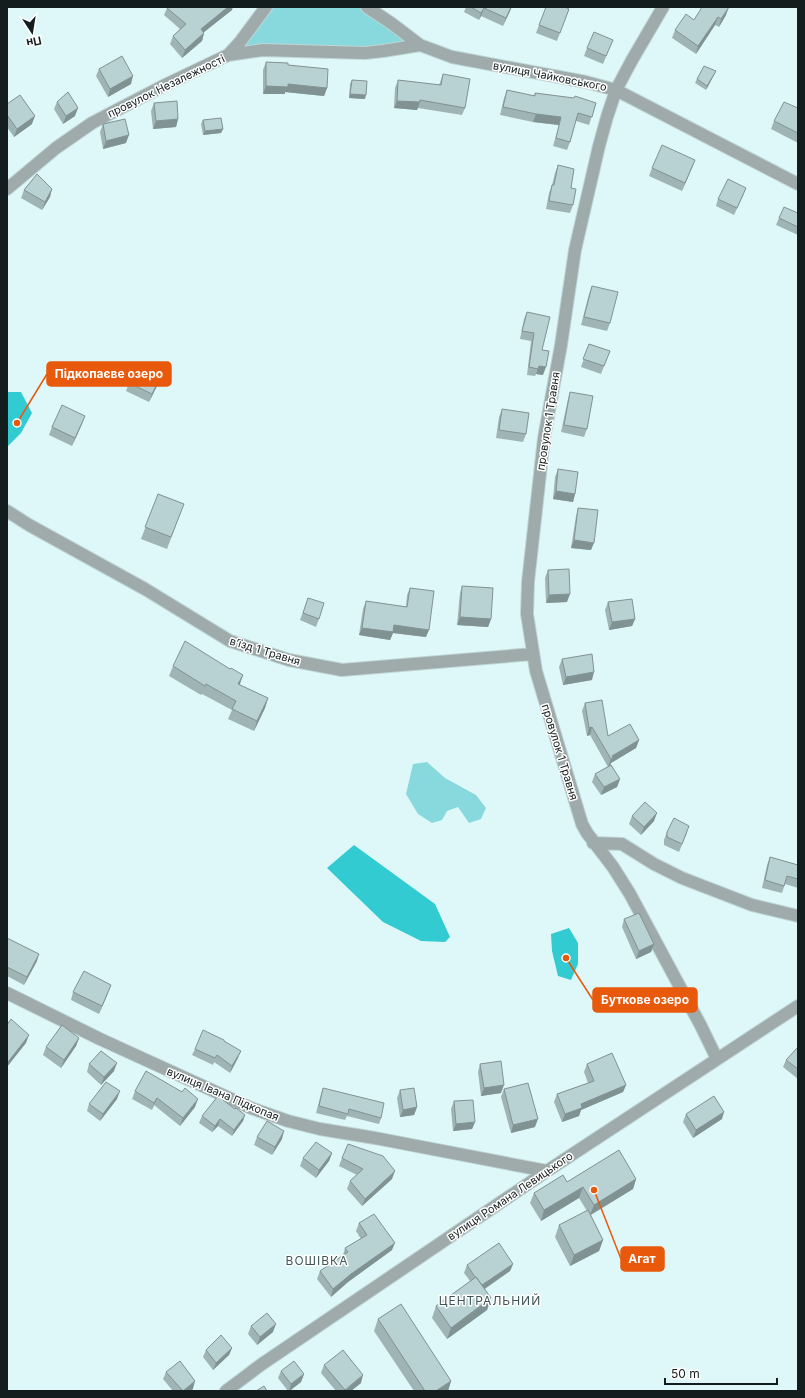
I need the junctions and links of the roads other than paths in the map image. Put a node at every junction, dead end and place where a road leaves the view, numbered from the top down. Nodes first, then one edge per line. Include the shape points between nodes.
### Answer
1 (266, 7) edge
2 (367, 7) edge
3 (663, 7) edge
4 (420, 45) junction
5 (228, 55) junction
6 (616, 90) junction
7 (798, 184) edge
8 (7, 189) edge
9 (7, 511) edge
10 (533, 654) junction
11 (593, 843) junction
12 (798, 916) edge
13 (7, 993) edge
14 (798, 1006) edge
15 (717, 1059) junction
16 (546, 1171) junction
17 (226, 1391) edge

1 - 5 street
2 - 4 street, вулиця Чайковського
3 - 6 street, провулок 1 Травня
4 - 5 street, провулок Незалежності via 365,53 263,50
4 - 6 street, вулиця Чайковського via 452,57
5 - 8 street, провулок Незалежності via 92,123 56,148
6 - 7 street, вулиця Чайковського
6 - 10 street, провулок 1 Травня via 602,133 575,250 544,438 527,597
9 - 10 street, в’їзд 1 Травня via 145,589 230,641 289,660 342,670
10 - 11 street, провулок 1 Травня via 541,690 582,824
11 - 12 street via 622,844 682,878 752,905
11 - 15 street, провулок 1 Травня via 613,867 630,894
13 - 16 street, вулиця Івана Підкопая via 107,1042 274,1117 320,1129
14 - 15 street, вулиця Романа Левицького
15 - 16 street, вулиця Романа Левицького
16 - 17 street, вулиця Романа Левицького

